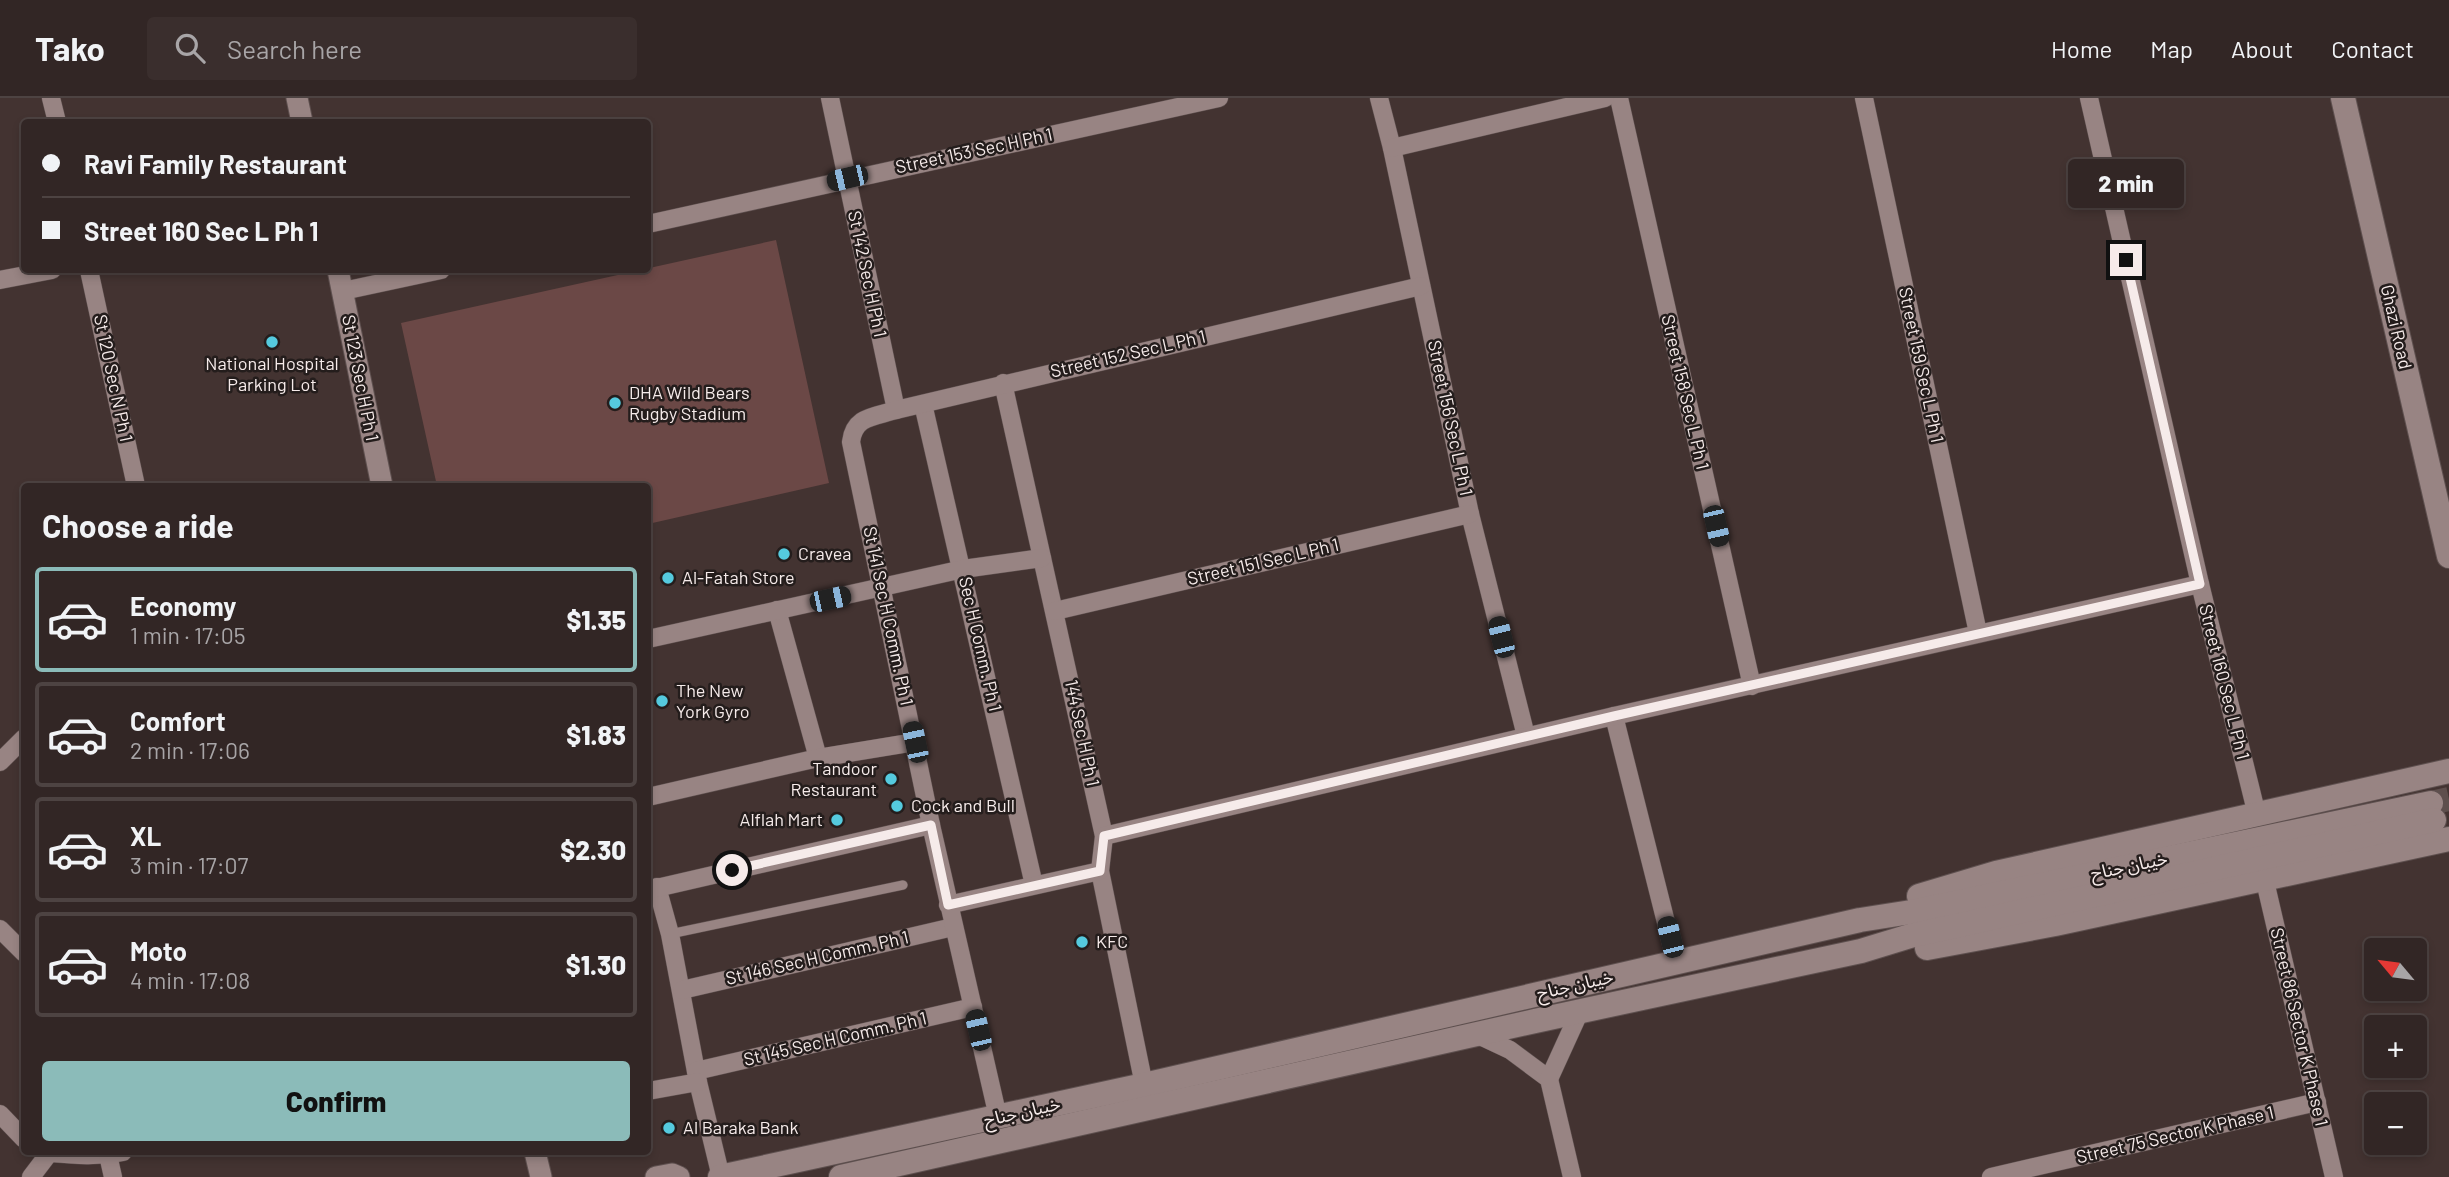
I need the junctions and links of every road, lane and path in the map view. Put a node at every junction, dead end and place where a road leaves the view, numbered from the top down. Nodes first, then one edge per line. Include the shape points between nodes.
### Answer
1 (51, 98) edge
2 (297, 98) edge
3 (830, 98) edge
4 (1219, 98) edge
5 (1379, 98) edge
6 (1605, 98) edge
7 (1619, 98) edge
8 (1864, 98) edge
9 (2088, 98) edge
10 (2343, 98) edge
11 (56, 119) edge
12 (301, 119) edge
13 (1392, 148) junction
14 (847, 178) junction
15 (651, 223) edge
16 (36, 273) edge
17 (90, 273) edge
18 (339, 273) edge
19 (427, 273) edge
20 (0, 280) edge
21 (1421, 286) junction
22 (343, 291) junction
23 (1003, 383) junction
24 (923, 404) junction
25 (896, 410) junction
26 (851, 442) joint
27 (135, 483) edge
28 (381, 483) edge
29 (1470, 514) junction
30 (2449, 556) edge
31 (1042, 558) junction
32 (962, 569) junction
33 (2200, 584) junction
34 (881, 588) junction
35 (777, 610) junction
36 (1055, 611) junction
37 (1978, 633) junction
38 (651, 638) edge
39 (1752, 686) junction
40 (1614, 716) junction
41 (1526, 736) junction
42 (21, 740) edge
43 (915, 742) junction
44 (818, 758) junction
45 (0, 762) edge
46 (2438, 773) edge
47 (651, 796) edge
48 (2257, 815) junction
49 (2443, 821) edge
50 (931, 825) junction
51 (1104, 836) junction
52 (1100, 871) junction
53 (2264, 877) junction
54 (904, 885) dead end
55 (1034, 885) junction
56 (652, 889) edge
57 (948, 905) junction
58 (1860, 920) junction
59 (953, 927) junction
60 (0, 929) edge
61 (670, 934) junction
62 (21, 950) edge
63 (1861, 951) junction
64 (1676, 962) junction
65 (682, 990) junction
66 (973, 1007) junction
67 (1580, 1011) junction
68 (1476, 1034) junction
69 (697, 1076) junction
70 (1549, 1079) junction
71 (1144, 1085) junction
72 (651, 1090) edge
73 (2317, 1102) junction
74 (0, 1114) edge
75 (998, 1117) junction
76 (21, 1136) edge
77 (44, 1155) edge
78 (68, 1155) edge
79 (91, 1155) edge
80 (115, 1155) edge
81 (536, 1155) edge
82 (31, 1177) edge
83 (113, 1177) edge
84 (541, 1177) edge
85 (656, 1177) edge
86 (679, 1177) edge
87 (721, 1177) edge
88 (841, 1177) edge
89 (1572, 1177) edge
90 (1991, 1177) edge
91 (2334, 1177) edge

1 - 11 street
2 - 12 street
3 - 14 street, St 142 Sec H Ph 1
4 - 14 street, Street 153 Sec H Ph 1
5 - 13 street, Street 156 Sec L Ph 1
6 - 13 street
7 - 39 street, Street 158 Sec L Ph 1
8 - 37 street, Street 159 Sec L Ph 1
9 - 33 street, Street 160 Sec L Ph 1
10 - 30 main road, Ghazi Road
13 - 21 street, Street 156 Sec L Ph 1
14 - 15 street, Street 153 Sec H Ph 1
14 - 25 street, St 142 Sec H Ph 1
16 - 20 street
17 - 27 street, St 120 Sec N Ph 1
18 - 22 street, St 123 Sec H Ph 1
19 - 22 street
21 - 23 street, Street 152 Sec L Ph 1
21 - 29 street, Street 156 Sec L Ph 1
22 - 28 street, St 123 Sec H Ph 1
23 - 24 street, Street 152 Sec L Ph 1
23 - 31 street, 144 Sec H Ph 1
24 - 25 street, Street 152 Sec L Ph 1
24 - 32 street, Sec H Comm. Ph 1
25 - 26 street, Street 152 Sec L Ph 1 via 859,421
26 - 34 street, St 141 Sec H Comm. Ph 1
29 - 36 street, Street 151 Sec L Ph 1
29 - 41 street, Street 156 Sec L Ph 1
31 - 32 street
31 - 36 street, 144 Sec H Ph 1
32 - 34 street
32 - 55 street, Sec H Comm. Ph 1
33 - 37 street
33 - 48 street, Street 160 Sec L Ph 1
34 - 35 street
34 - 43 street, St 141 Sec H Comm. Ph 1
35 - 38 street
35 - 44 street
36 - 51 street, 144 Sec H Ph 1
37 - 39 street
39 - 40 street
40 - 41 street
40 - 64 street
41 - 51 street
42 - 45 street
43 - 44 street
43 - 50 street, St 141 Sec H Comm. Ph 1
44 - 47 street
46 - 48 main road
46 - 49 main road
48 - 58 main road via 1996,873 1906,900
49 - 53 main road
49 - 58 main road, خیبان جناح
49 - 63 main road, خیبان جناح via 1910,936
50 - 56 street
50 - 57 street, St 141 Sec H Comm. Ph 1
51 - 52 street, 144 Sec H Ph 1
52 - 55 street
52 - 71 street, 144 Sec H Ph 1
53 - 63 main road via 1910,951
53 - 73 street, Street 86 Sector K Phase 1
54 - 61 lane
55 - 57 street
56 - 61 street
57 - 59 street, St 141 Sec H Comm. Ph 1
58 - 64 main road, خیبان جناح
59 - 65 street, St 146 Sec H Comm. Ph 1
59 - 66 street, St 141 Sec H Comm. Ph 1
60 - 62 street
61 - 65 street
63 - 67 main road, خیبان جناح
64 - 71 main road, خیبان جناح
65 - 69 street
66 - 69 street, St 145 Sec H Comm. Ph 1
66 - 75 street, St 141 Sec H Comm. Ph 1
67 - 68 main road, خیبان جناح
67 - 70 street
68 - 70 street via 1510,1050
68 - 88 main road, خیبان جناح
69 - 72 street, St 145 Sec H Comm. Ph 1
69 - 87 street
70 - 89 street
71 - 75 main road, خیبان جناح
73 - 90 street, Street 75 Sector K Phase 1
73 - 91 street, Street 86 Sector K Phase 1
74 - 76 street
75 - 87 main road, خیبان جناح
77 - 82 street
78 - 79 street
80 - 83 street
81 - 84 street
85 - 86 street

